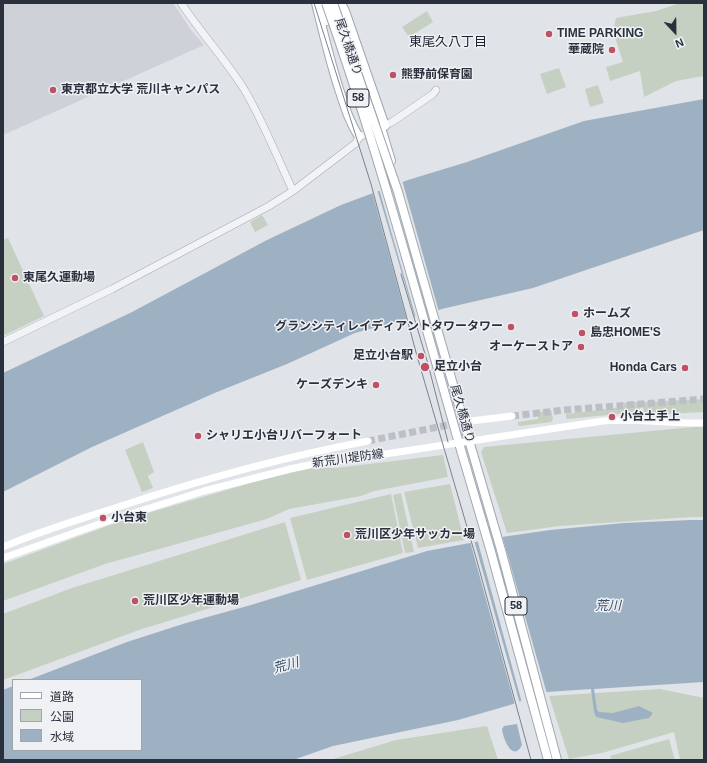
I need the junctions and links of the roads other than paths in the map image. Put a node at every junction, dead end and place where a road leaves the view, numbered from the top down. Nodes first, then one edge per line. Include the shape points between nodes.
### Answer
1 (181, 3) edge
2 (316, 3) edge
3 (320, 3) edge
4 (326, 3) edge
5 (333, 3) edge
6 (340, 3) edge
7 (436, 90) dead end
8 (386, 126) junction
9 (359, 137) junction
10 (292, 191) junction
11 (398, 192) junction
12 (388, 193) junction
13 (3, 342) edge
14 (512, 416) tunnel mouth
15 (471, 421) tunnel mouth
16 (704, 423) edge
17 (368, 441) tunnel mouth
18 (469, 441) junction
19 (459, 443) junction
20 (3, 547) edge
21 (3, 558) edge
22 (548, 760) edge
23 (557, 760) edge

1 - 10 street via 226,62 249,98
2 - 9 main road via 332,68 351,123
3 - 12 main road, bridge via 384,188
4 - 12 main road, 尾久橋通り / 58, bridge via 367,122
5 - 11 main road, 尾久橋通り / 58, bridge
6 - 8 main road
6 - 11 main road, bridge via 394,168
7 - 8 street
8 - 9 street
9 - 10 street via 356,143
10 - 13 street via 269,206 112,289
11 - 18 main road, 尾久橋通り / 58, bridge
12 - 19 main road, 尾久橋通り / 58, bridge
14 - 15 main road
16 - 18 main road, 新荒川堤防線 via 613,420
17 - 20 main road, 新荒川堤防線 via 285,458 185,486 76,520
18 - 19 main road, 新荒川堤防線
18 - 23 main road, 尾久橋通り / 58
19 - 21 main road, 新荒川堤防線 via 314,464 266,474 136,512
19 - 22 main road, 尾久橋通り / 58

